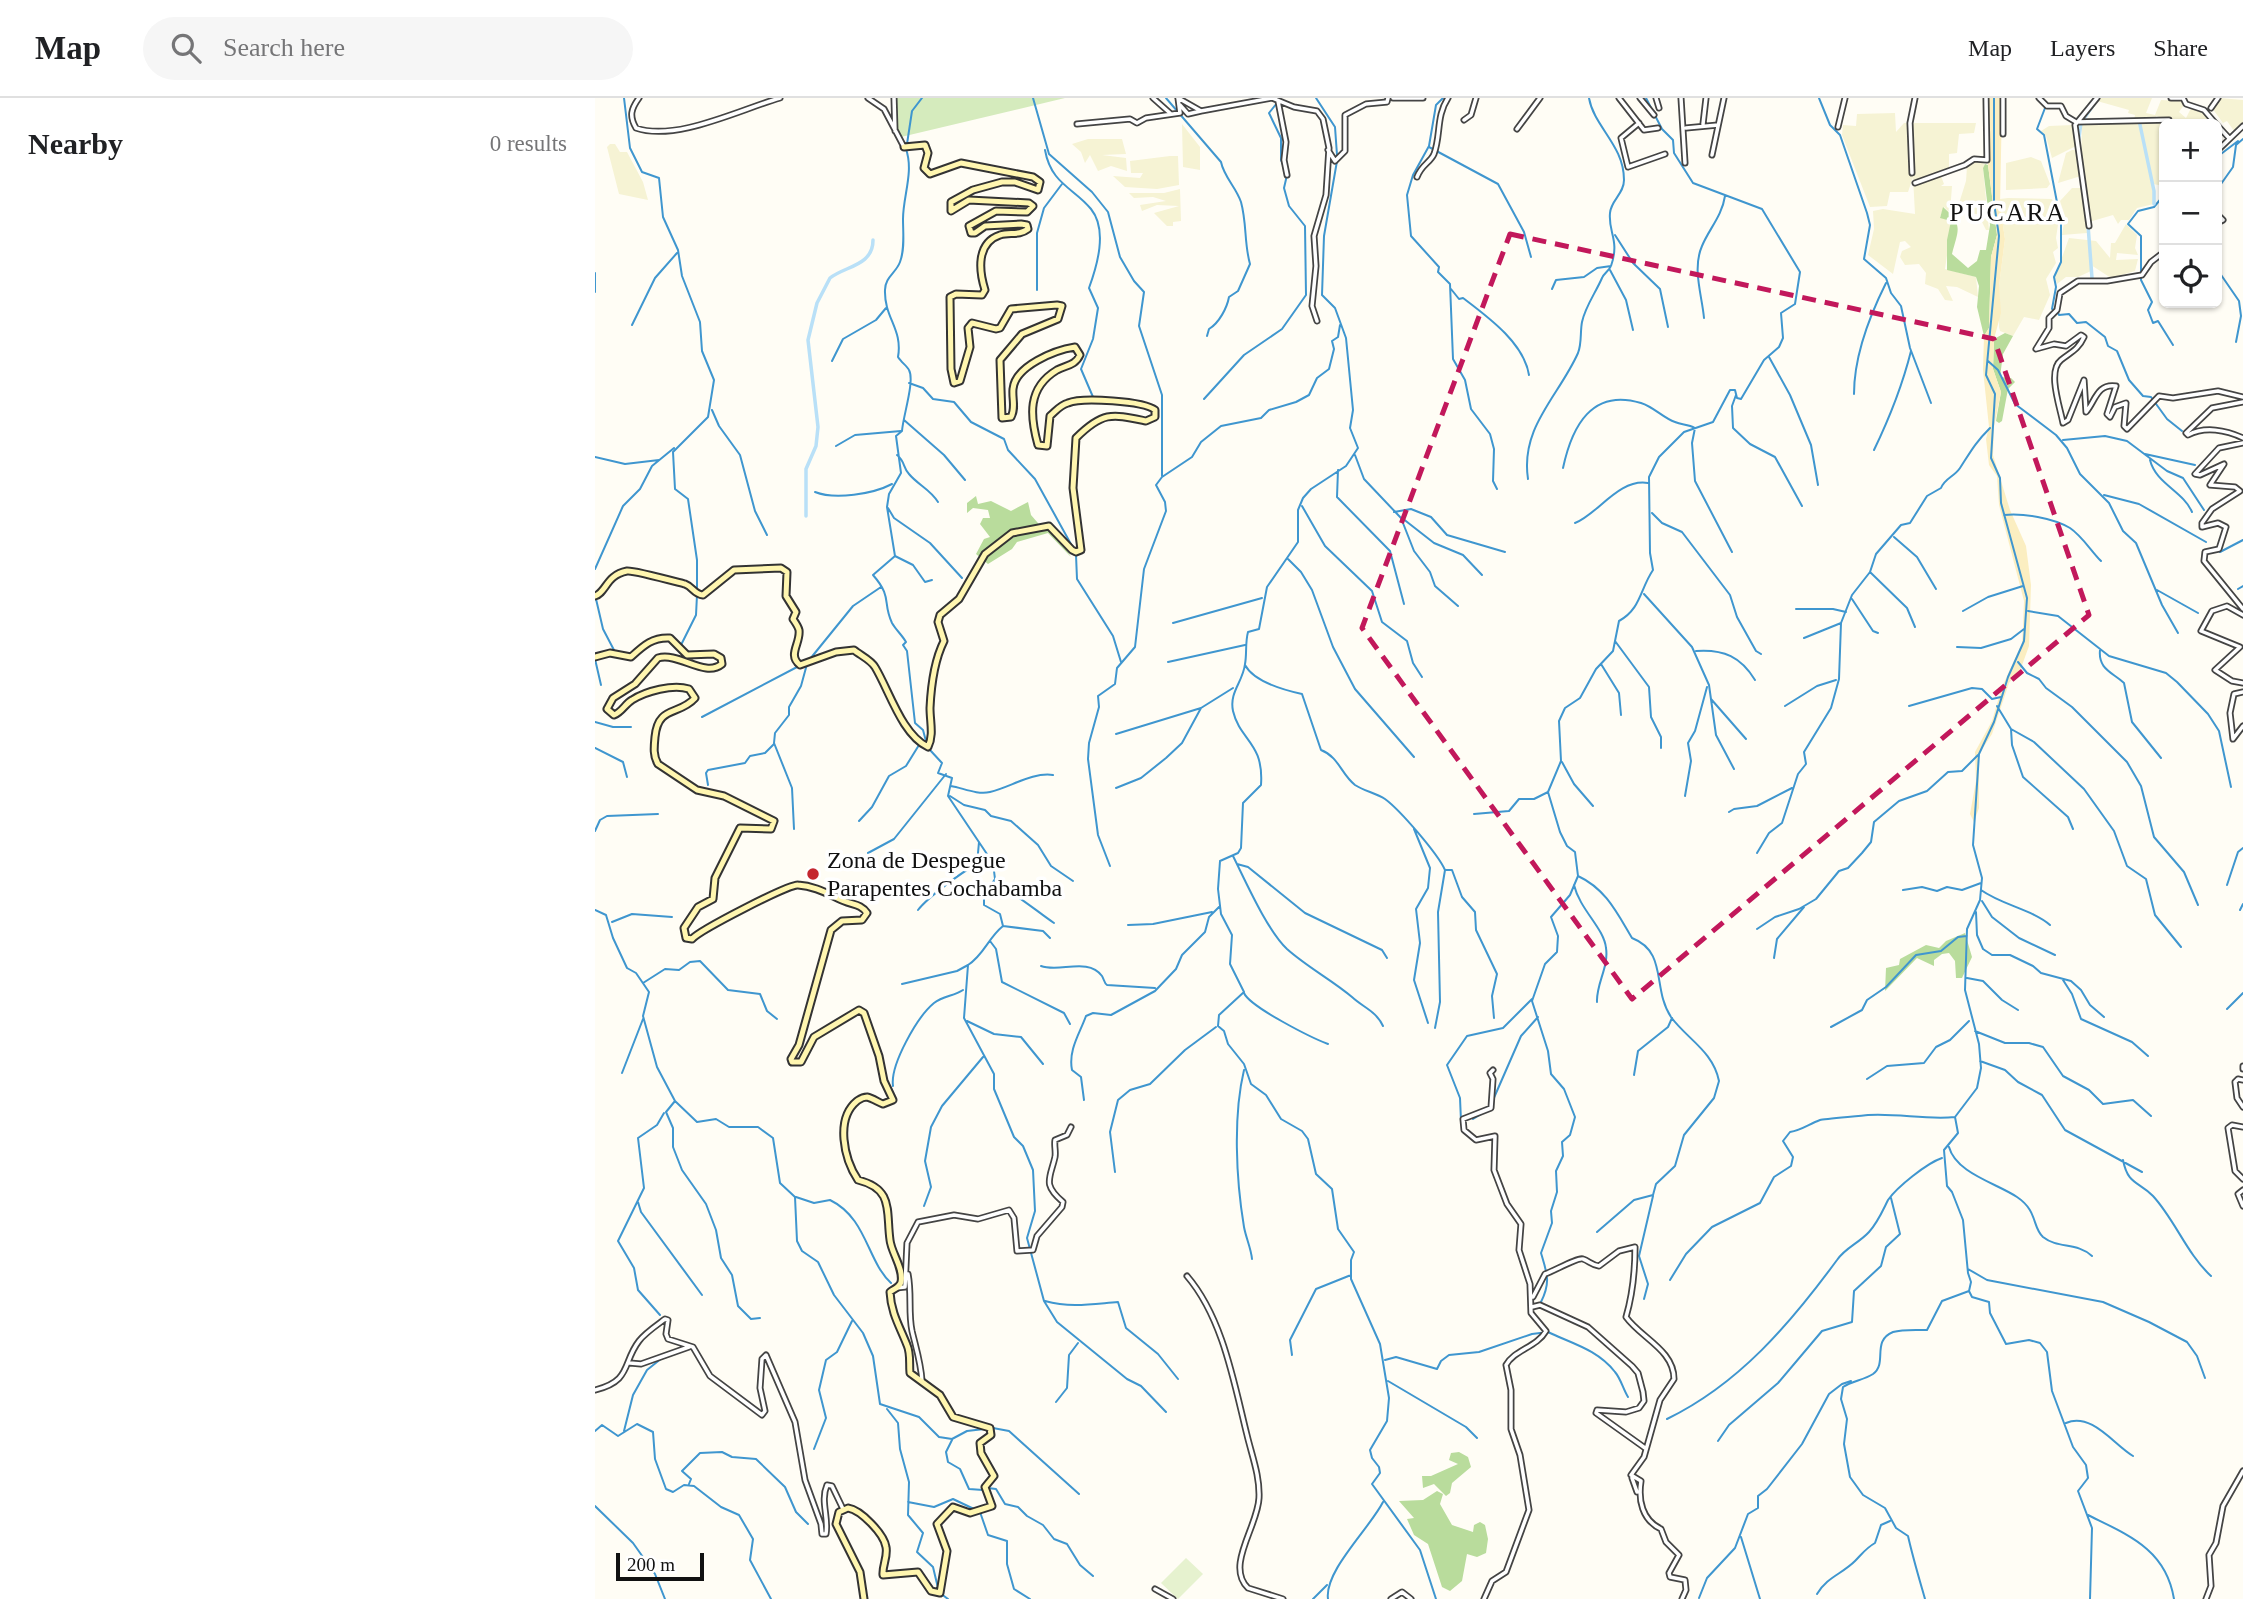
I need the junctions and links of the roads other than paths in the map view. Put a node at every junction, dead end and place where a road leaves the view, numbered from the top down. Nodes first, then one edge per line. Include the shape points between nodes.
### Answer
1 (639, 98) edge
2 (780, 98) edge
3 (867, 98) edge
4 (894, 98) edge
5 (1153, 98) edge
6 (1272, 98) edge
7 (1375, 98) edge
8 (1390, 98) edge
9 (1423, 98) edge
10 (1448, 98) edge
11 (1476, 98) edge
12 (1540, 98) edge
13 (1619, 98) edge
14 (1640, 98) edge
15 (1656, 98) edge
16 (1681, 98) edge
17 (1706, 98) edge
18 (1724, 98) edge
19 (1845, 98) edge
20 (1915, 98) edge
21 (1986, 98) edge
22 (2003, 98) edge
23 (2039, 98) edge
24 (2097, 98) edge
25 (2171, 98) edge
26 (2183, 98) edge
27 (2218, 98) edge
28 (1179, 99) edge
29 (1278, 102) junction
30 (1372, 103) junction
31 (1659, 108) dead end
32 (2211, 108) dead end
33 (1201, 111) junction
34 (1171, 114) junction
35 (1654, 115) dead end
36 (2213, 119) edge
37 (1464, 120) dead end
38 (2159, 120) edge
39 (2077, 122) junction
40 (1639, 123) junction
41 (1077, 124) dead end
42 (1703, 125) junction
43 (1718, 125) junction
44 (2243, 126) edge
45 (1838, 127) dead end
46 (1658, 128) dead end
47 (1685, 128) junction
48 (1517, 129) dead end
49 (2222, 132) edge
50 (895, 133) junction
51 (2003, 134) dead end
52 (2228, 138) junction
53 (2222, 145) edge
54 (906, 147) joint
55 (1328, 150) junction
56 (1665, 154) dead end
57 (1713, 155) dead end
58 (1685, 163) dead end
59 (1912, 173) dead end
60 (1287, 175) dead end
61 (1417, 177) dead end
62 (1915, 183) dead end
63 (2089, 226) dead end
64 (2159, 256) edge
65 (1317, 321) dead end
66 (2243, 399) edge
67 (2243, 441) edge
68 (595, 596) edge
69 (2243, 609) edge
70 (2243, 615) edge
71 (595, 657) edge
72 (2243, 683) edge
73 (2243, 692) edge
74 (2243, 726) edge
75 (1493, 1070) dead end
76 (2243, 1080) edge
77 (2243, 1107) edge
78 (1071, 1127) dead end
79 (2243, 1127) edge
80 (2243, 1179) edge
81 (2243, 1190) edge
82 (2243, 1206) edge
83 (908, 1272) junction
84 (1187, 1276) dead end
85 (896, 1288) junction
86 (1532, 1299) junction
87 (1532, 1307) junction
88 (691, 1346) junction
89 (630, 1363) junction
90 (922, 1381) junction
91 (595, 1391) edge
92 (1646, 1448) junction
93 (2243, 1471) edge
94 (843, 1509) junction
95 (1154, 1589) dead end
96 (864, 1599) edge
97 (1173, 1599) edge
98 (1283, 1599) edge
99 (1391, 1599) edge
100 (1411, 1599) edge
101 (1484, 1599) edge
102 (1682, 1599) edge
103 (2206, 1599) edge

1 - 2 street via 632,121 636,128 657,132
3 - 50 street via 884,109
4 - 50 street
5 - 34 street
6 - 29 street
6 - 33 street
7 - 30 street
8 - 9 street
8 - 30 street
10 - 61 street via 1439,116 1434,153
11 - 37 street via 1471,115
12 - 48 street
13 - 40 street
14 - 35 street
15 - 31 street
16 - 47 street
17 - 42 street
18 - 43 street
19 - 45 street
20 - 59 street via 1910,123
21 - 62 street via 1987,160 1974,159
22 - 51 street
23 - 39 street via 2047,106 2061,106 2066,116
24 - 39 street
25 - 26 street
26 - 36 street
27 - 32 street
28 - 33 street
28 - 33 street via 1188,114
28 - 34 street via 1180,113
29 - 55 street via 1317,111 1323,119
29 - 60 street
30 - 55 street via 1345,116 1345,151 1339,160
34 - 41 street via 1137,123 1130,119
38 - 39 street
39 - 63 street
40 - 46 street via 1644,130
40 - 56 street via 1621,138 1628,167
42 - 43 street
42 - 47 street
43 - 57 street
44 - 52 street
47 - 58 street
49 - 52 street
50 - 54 street
52 - 53 street
54 - 68 street via 919,144 927,148 924,168 930,174 970,164 1033,177 1041,187 1032,190 1015,182 1002,183 973,190 951,202 951,211 969,200 1033,206 1027,212 996,211 969,226 971,233 985,226 1021,224 1028,229 997,236 984,248 982,295 950,297 954,383 960,381 972,323 996,329 1011,309 1057,305 1062,306 1058,319 1022,334 1000,360 1002,418 1014,413 1013,388 1020,375 1039,360 1075,347 1080,355 1077,361 1057,370 1034,395 1031,410 1038,445 1047,446 1050,416 1065,403 1098,401 1147,405 1155,410 1155,417 1146,421 1128,415 1109,417 1089,425 1076,438 1073,488 1081,550 1072,550 1049,526 1012,533 985,554 959,599 940,615 944,641 930,706 928,747 897,713 874,664 854,650 796,663 796,612 786,596 787,572 781,568 734,570 703,595 684,584 625,571 608,580
55 - 65 street via 1327,195 1314,236 1312,306
64 - 66 street via 2142,275 2106,282 2078,281 2060,293 2049,328 2035,349 2066,346 2084,337 2053,373 2063,423 2084,380 2086,412 2099,391 2116,386 2107,414 2110,417 2115,407 2126,403 2127,429 2159,396 2218,391
66 - 67 street via 2206,411 2186,433 2221,430
67 - 69 street via 2219,448 2195,474 2224,464 2210,485 2240,491 2211,509 2201,523 2202,527 2218,523 2226,527 2219,549 2205,552 2204,558
70 - 72 street via 2227,606 2211,611 2201,631 2239,647 2215,670
71 - 85 street via 610,653 631,657 652,639 670,638 687,655 721,658 722,664 713,668 676,657 658,658 635,684 613,698 607,709 614,715 647,694 671,687 689,689 695,698 691,703 663,715 657,723 654,745 658,764 697,790 724,796 773,821 771,829 740,828 715,878 713,899 692,915 684,928 687,938 791,885 821,890 862,906 867,913 862,920 842,921 831,930 799,1045 791,1055 792,1062 801,1062 826,1027 859,1010 864,1013 893,1100 883,1104 861,1098 849,1108 844,1124 846,1149 858,1180 871,1183 884,1195 902,1280
73 - 74 street via 2234,694 2231,701 2233,739
75 - 86 street via 1491,1108 1463,1119 1463,1125 1471,1138 1495,1136 1495,1170 1507,1204 1521,1224 1519,1250
76 - 77 street via 2235,1082
78 - 83 street via 1067,1135 1055,1140 1049,1171 1048,1183 1062,1207 1037,1236 1031,1252 1017,1251 1010,1210 978,1219 954,1215 916,1223 907,1243
79 - 80 street via 2228,1128 2235,1171
81 - 82 street via 2238,1194
83 - 85 street via 905,1287
83 - 90 street via 913,1293 911,1326
84 - 98 street via 1209,1314 1232,1373 1259,1484 1257,1519 1239,1572 1248,1588
85 - 90 street via 890,1293 895,1324 908,1347 910,1373
86 - 87 street
86 - 92 street via 1545,1274 1577,1259 1599,1266 1635,1246 1635,1279 1626,1317 1664,1352 1674,1373 1673,1383 1660,1400
87 - 92 street via 1540,1305 1588,1327 1636,1370 1643,1396 1639,1409 1596,1413
87 - 101 street via 1534,1319 1545,1333 1509,1359 1506,1368 1511,1429 1529,1510 1506,1572 1492,1581
88 - 89 street via 642,1364
88 - 89 street via 666,1337 666,1319 639,1342
88 - 94 street via 710,1376 762,1415 759,1388 762,1359 768,1356 795,1422 805,1480 822,1534 827,1529 823,1505 827,1485 832,1486
89 - 91 street via 610,1385
90 - 94 street via 940,1395 953,1417 991,1431 979,1449 993,1471 993,1479 985,1487 992,1506 970,1513 953,1507 936,1526 947,1551 943,1591 931,1591 918,1572 883,1575 883,1539 857,1511
92 - 102 street via 1632,1478 1641,1481 1638,1493 1648,1521 1661,1529 1679,1555 1669,1573 1685,1580
93 - 103 street via 2223,1506 2209,1555 2211,1586
94 - 96 street via 835,1520 860,1572
95 - 97 street
99 - 100 street via 1402,1592

